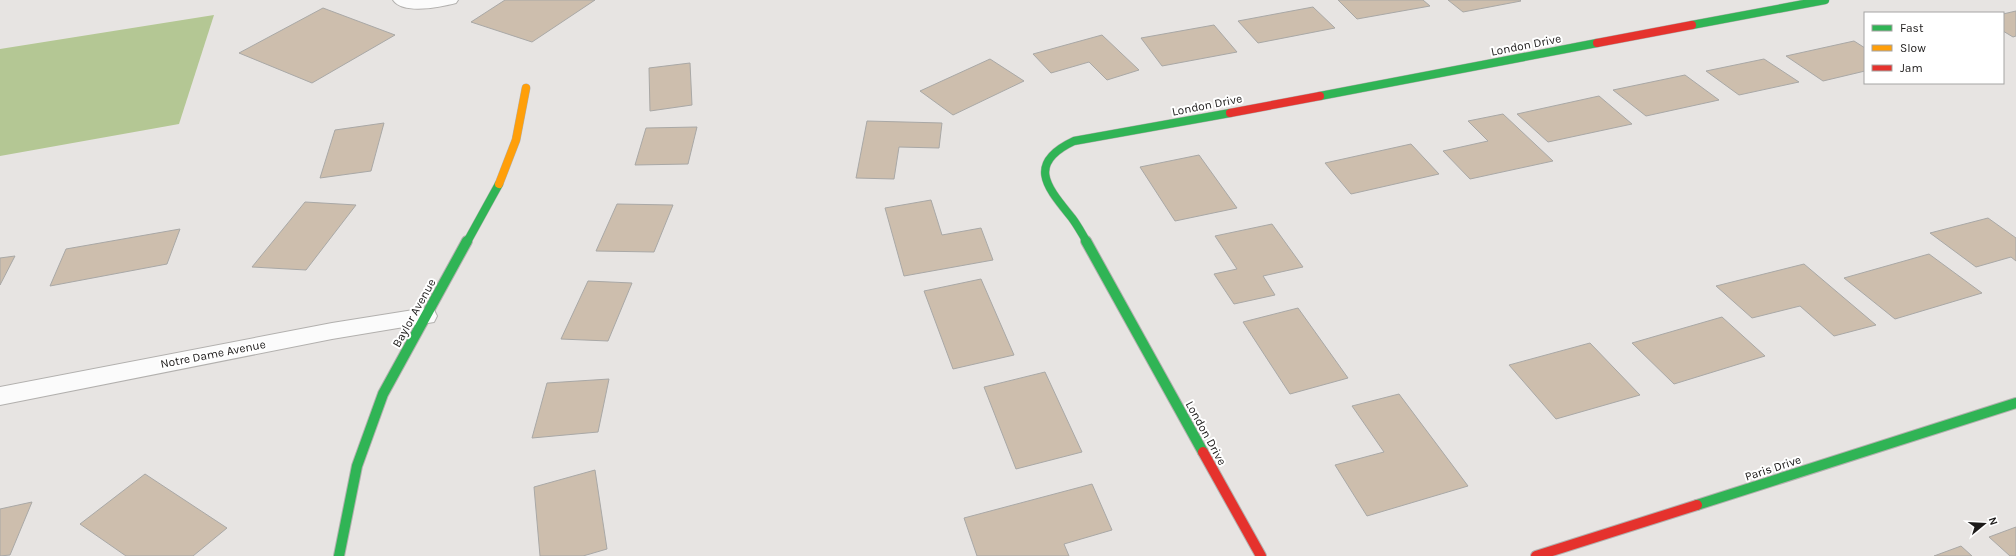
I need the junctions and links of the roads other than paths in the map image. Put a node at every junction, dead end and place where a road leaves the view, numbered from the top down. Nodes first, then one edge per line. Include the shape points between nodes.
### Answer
1 (402, 0) edge
2 (450, 0) edge
3 (1825, 0) edge
4 (526, 88) dead end
5 (426, 316) junction
6 (0, 396) edge
7 (2016, 403) edge
8 (339, 556) edge
9 (1261, 556) edge
10 (1536, 556) edge

1 - 2 street via 420,4
3 - 9 street, London Drive via 1130,132 1076,140 1061,146 1049,156 1044,167 1046,181 1075,223
4 - 5 street, Baylor Avenue via 516,140 499,184
5 - 6 street, Notre Dame Avenue via 332,331
5 - 8 street, Baylor Avenue via 383,394 357,466
7 - 10 street, Paris Drive

